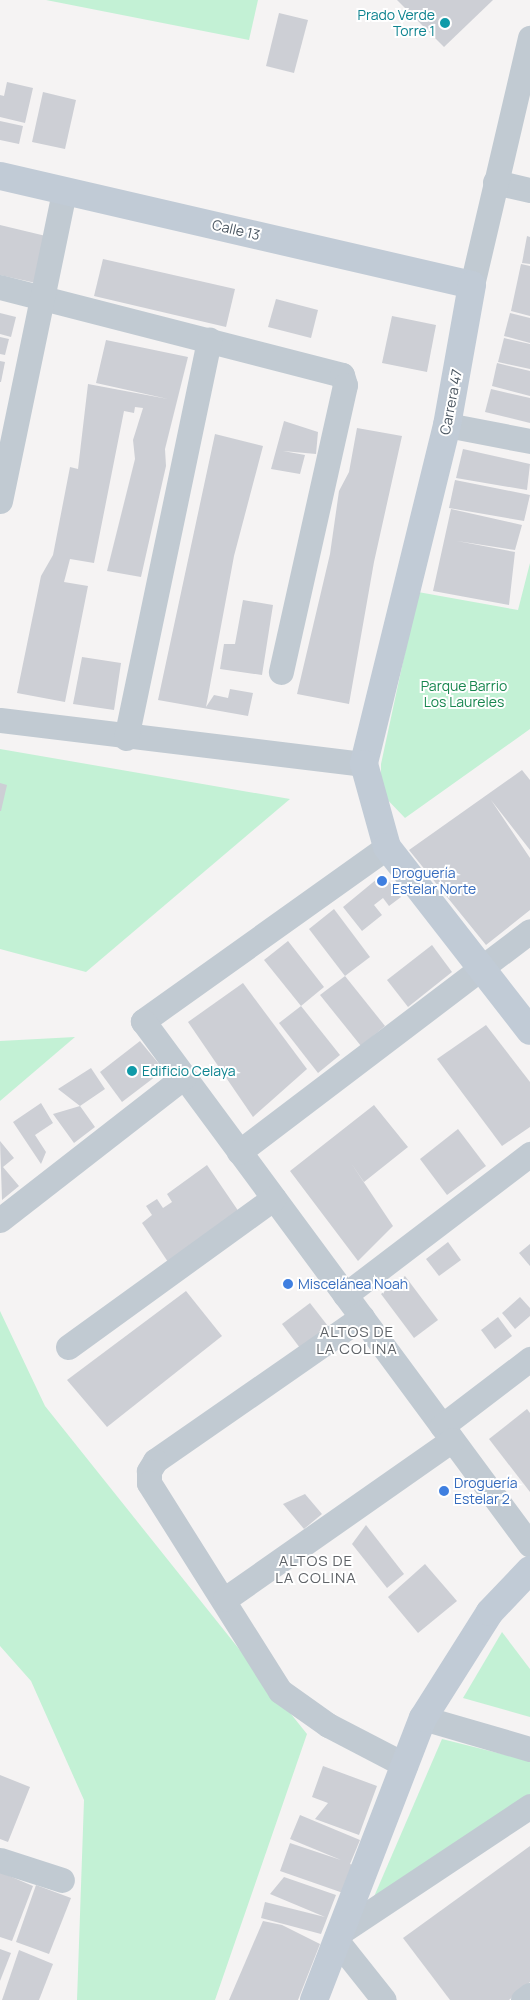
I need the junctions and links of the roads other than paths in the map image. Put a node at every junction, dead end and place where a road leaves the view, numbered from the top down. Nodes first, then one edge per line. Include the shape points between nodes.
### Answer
1 (529, 43) edge
2 (0, 176) edge
3 (495, 182) junction
4 (530, 190) edge
5 (64, 191) junction
6 (472, 285) junction
7 (0, 287) edge
8 (42, 296) junction
9 (209, 340) junction
10 (447, 425) junction
11 (530, 441) edge
12 (0, 502) edge
13 (280, 672) dead end
14 (0, 720) edge
15 (126, 738) junction
16 (364, 764) junction
17 (387, 847) junction
18 (530, 931) edge
19 (481, 968) junction
20 (530, 1031) edge
21 (184, 1077) junction
22 (239, 1152) junction
23 (530, 1154) edge
24 (274, 1198) junction
25 (0, 1220) edge
26 (345, 1295) junction
27 (362, 1317) junction
28 (68, 1347) dead end
29 (530, 1359) edge
30 (447, 1433) junction
31 (530, 1545) edge
32 (530, 1570) edge
33 (225, 1599) junction
34 (424, 1718) junction
35 (530, 1749) edge
36 (405, 1765) junction
37 (530, 1806) edge
38 (0, 1860) edge
39 (62, 1880) dead end
40 (340, 1936) junction
41 (530, 1994) edge
42 (314, 2000) edge
43 (384, 2000) edge
44 (523, 2000) edge

1 - 3 street, Carrera 47
2 - 5 street, Calle 13
3 - 4 street
3 - 6 street, Carrera 47
5 - 6 street, Calle 13
5 - 8 street
6 - 10 street, Carrera 47
7 - 8 street
8 - 9 street
8 - 12 street
9 - 13 street via 334,370 342,375 345,385
9 - 15 street
10 - 11 street
10 - 16 street, Carrera 47
14 - 15 street
15 - 16 street
16 - 17 street
17 - 19 street
17 - 21 street via 142,1021
18 - 19 street
19 - 20 street
19 - 22 street
21 - 22 street
21 - 25 street
22 - 24 street
23 - 26 street
24 - 26 street
24 - 28 street
26 - 27 street
27 - 30 street
27 - 33 street via 155,1461 149,1470 149,1483
29 - 30 street
30 - 31 street
30 - 33 street
32 - 34 street via 490,1612
33 - 36 street via 280,1691 328,1725
34 - 35 street
34 - 36 street
36 - 40 street
37 - 40 street
38 - 39 street
40 - 42 street
40 - 43 street
41 - 44 street

